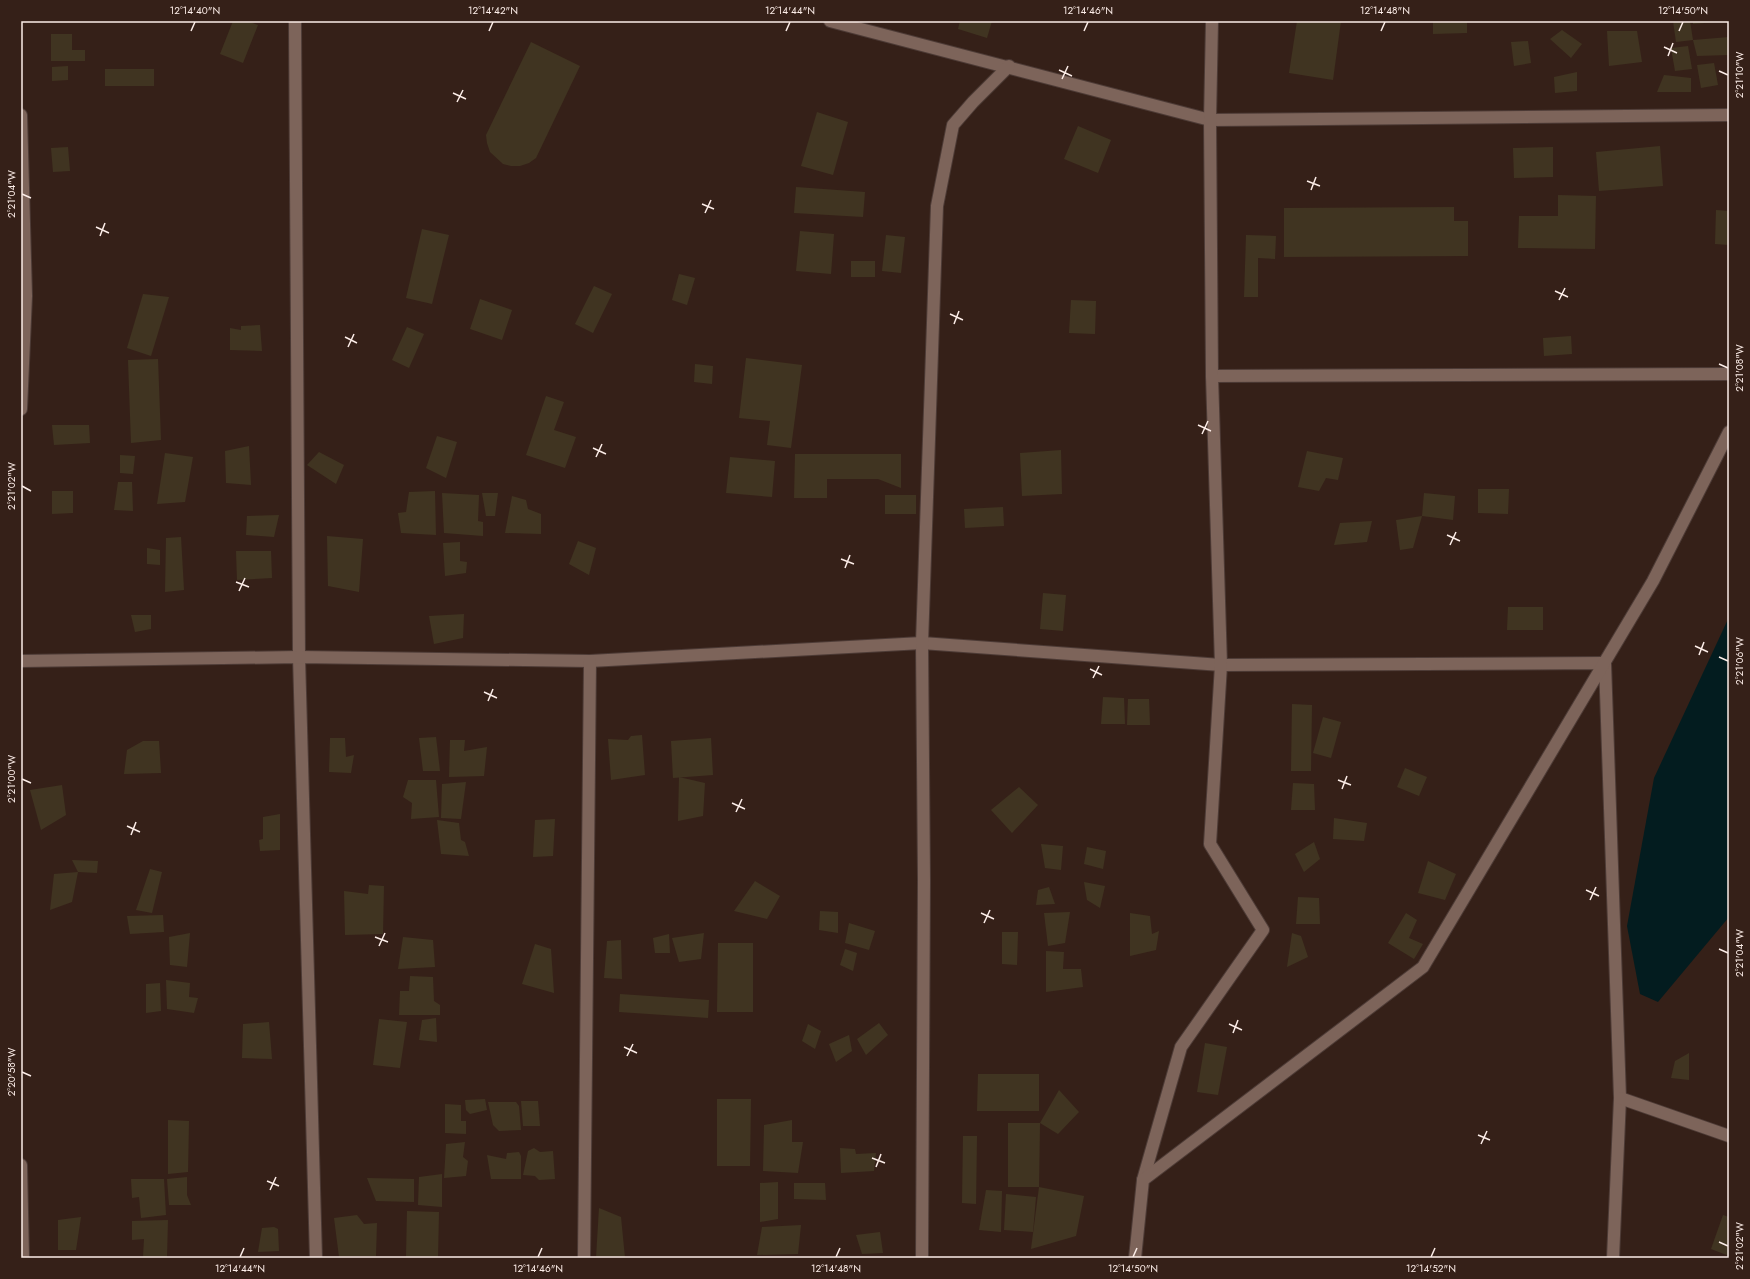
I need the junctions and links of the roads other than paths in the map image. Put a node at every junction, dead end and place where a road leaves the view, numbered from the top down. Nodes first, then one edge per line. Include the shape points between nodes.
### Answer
1 (295, 21) edge
2 (830, 21) edge
3 (1212, 21) edge
4 (1009, 66) junction
5 (21, 114) edge
6 (1729, 115) edge
7 (1210, 120) junction
8 (23, 296) edge
9 (1729, 374) edge
10 (1212, 376) junction
11 (21, 409) edge
12 (1729, 432) edge
13 (922, 643) junction
14 (299, 657) junction
15 (21, 661) edge
16 (590, 661) junction
17 (1605, 663) junction
18 (1221, 665) junction
19 (1620, 1098) junction
20 (1729, 1136) edge
21 (21, 1165) edge
22 (1143, 1180) junction
23 (23, 1258) edge
24 (316, 1258) edge
25 (584, 1258) edge
26 (922, 1258) edge
27 (1135, 1258) edge
28 (1613, 1258) edge

1 - 14 street
2 - 4 street
3 - 7 street
4 - 7 street
4 - 13 street via 953,125 937,206
5 - 8 street
6 - 7 street
7 - 10 street
8 - 11 street
9 - 10 street
10 - 18 street
12 - 17 street via 1653,581
13 - 16 street
13 - 18 street
13 - 26 street
14 - 15 street
14 - 16 street
14 - 24 street
16 - 25 street
17 - 18 street
17 - 19 street
17 - 22 street via 1423,967
18 - 22 street via 1210,844 1262,930 1181,1047
19 - 20 street
19 - 28 street
21 - 23 street
22 - 27 street

